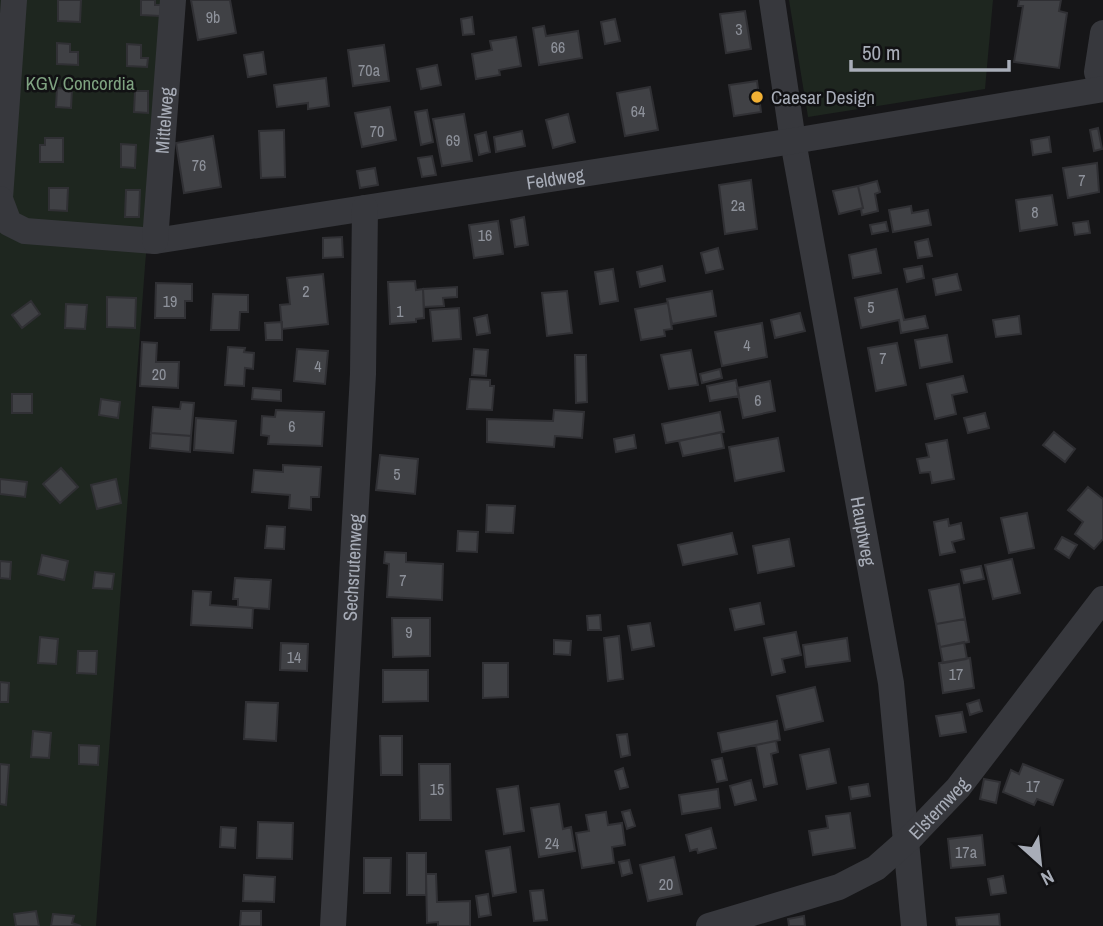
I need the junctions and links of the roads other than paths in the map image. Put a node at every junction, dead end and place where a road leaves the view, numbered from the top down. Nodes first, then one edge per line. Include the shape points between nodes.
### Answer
1 (14, 0) edge
2 (173, 0) edge
3 (772, 0) edge
4 (1103, 33) edge
5 (1102, 89) edge
6 (793, 141) junction
7 (3, 207) edge
8 (365, 208) junction
9 (155, 241) junction
10 (1103, 599) edge
11 (907, 840) junction
12 (333, 926) edge
13 (709, 926) edge
14 (914, 926) edge

1 - 7 street
2 - 9 street, Mittelweg
3 - 6 street, Hauptweg
4 - 5 street via 1097,72
5 - 6 street, Feldweg
6 - 8 street, Feldweg
6 - 11 street, Hauptweg via 891,683
7 - 9 street, Feldweg via 25,231
8 - 9 street, Feldweg
8 - 12 street, Sechsrutenweg via 363,374
10 - 11 street, Elsternweg via 958,788
11 - 13 street, Elsternweg via 876,868 839,887
11 - 14 street, Hauptweg

